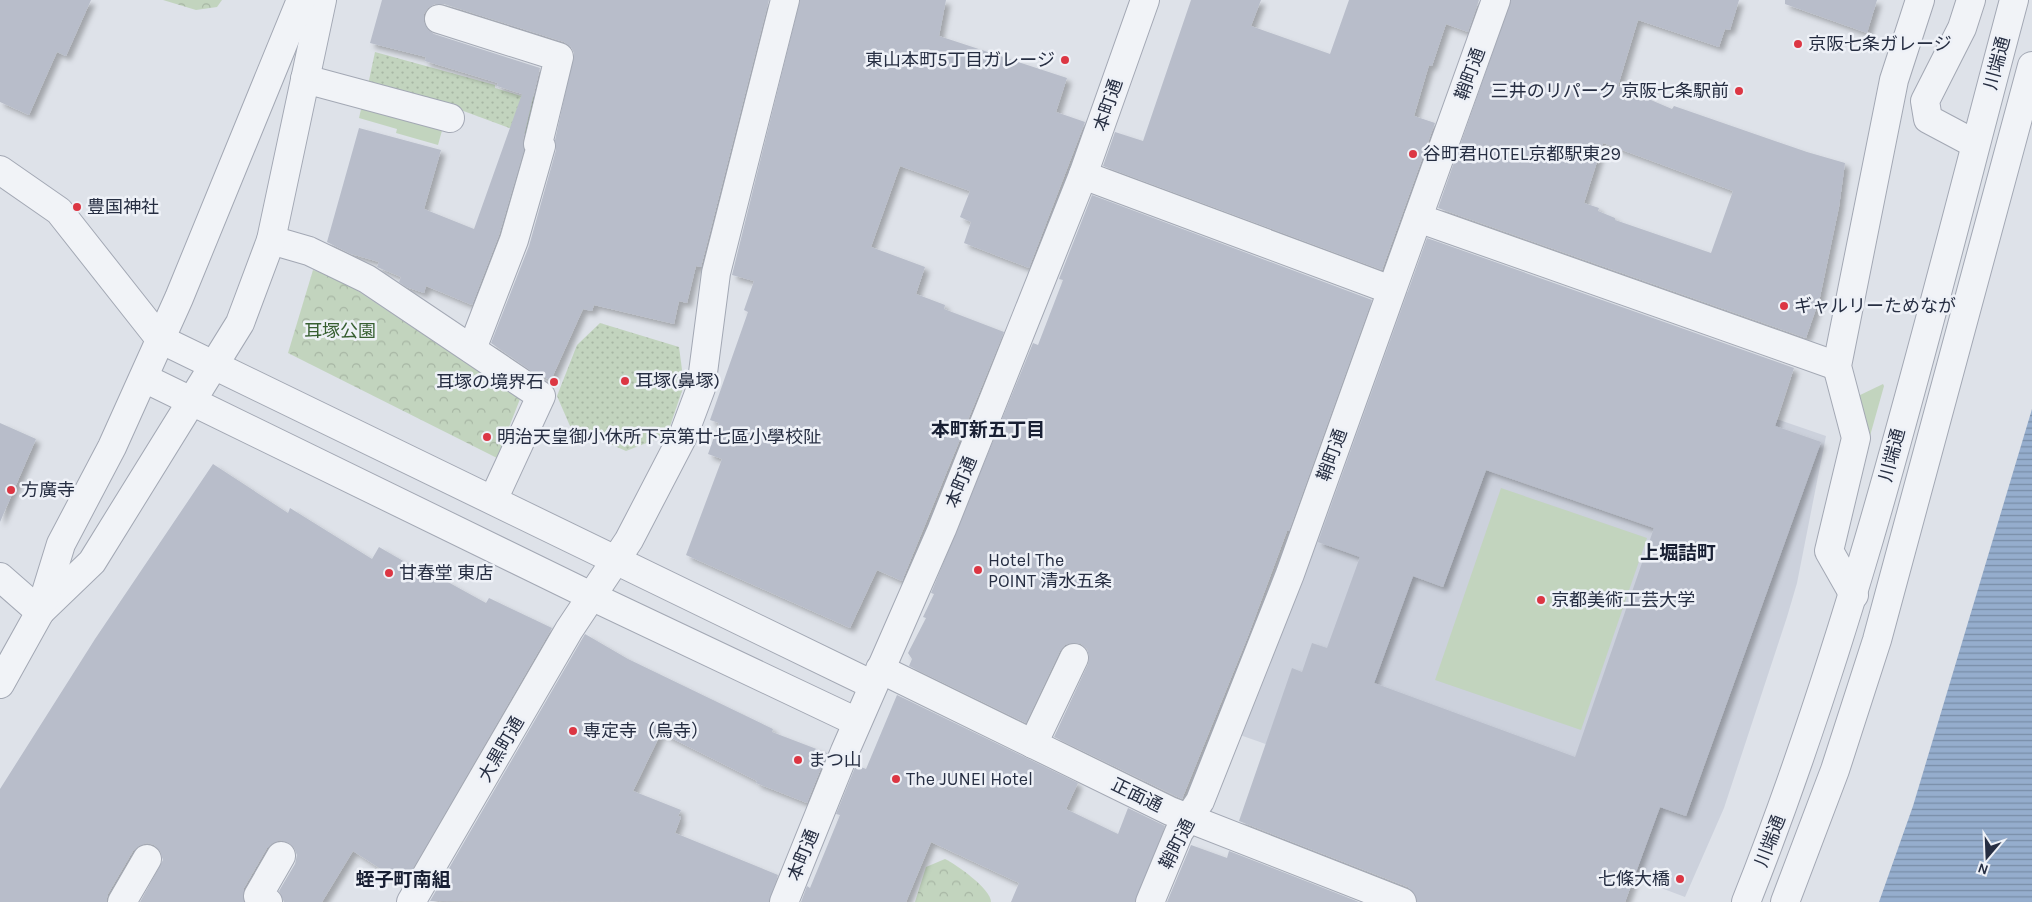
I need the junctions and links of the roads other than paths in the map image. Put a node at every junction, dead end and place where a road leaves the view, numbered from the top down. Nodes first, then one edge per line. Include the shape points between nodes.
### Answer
1 (301, 0) edge
2 (322, 0) edge
3 (785, 0) edge
4 (1145, 0) edge
5 (1496, 0) edge
6 (1920, 0) edge
7 (1971, 0) edge
8 (2014, 0) edge
9 (439, 19) dead end
10 (2032, 66) edge
11 (305, 79) junction
12 (450, 118) dead end
13 (1975, 144) junction
14 (0, 170) edge
15 (1083, 175) junction
16 (1418, 218) junction
17 (271, 240) junction
18 (1391, 290) junction
19 (160, 339) junction
20 (472, 350) junction
21 (214, 365) junction
22 (1837, 366) junction
23 (144, 378) junction
24 (192, 400) junction
25 (493, 500) junction
26 (615, 559) junction
27 (0, 577) edge
28 (1854, 595) junction
29 (591, 596) junction
30 (40, 612) junction
31 (1074, 658) dead end
32 (877, 677) junction
33 (0, 684) edge
34 (857, 722) junction
35 (1033, 744) junction
36 (1188, 819) junction
37 (281, 856) dead end
38 (147, 859) dead end
39 (122, 902) edge
40 (268, 902) edge
41 (411, 902) edge
42 (784, 902) edge
43 (1150, 902) edge
44 (1402, 902) edge
45 (1746, 902) edge
46 (1785, 902) edge

1 - 19 street
2 - 11 street
3 - 26 street, 大黒町通 via 716,273 701,388 683,436 629,540
4 - 15 street, 本町通
5 - 16 street, 鞘町通
6 - 22 street via 1894,80
7 - 13 street via 1962,28 1925,101 1928,119
8 - 13 street, 川端通
9 - 20 street via 559,57 538,144 541,146 514,240
10 - 46 street, 川端通 via 1877,640 1835,770
11 - 12 street
11 - 17 street
13 - 28 street, 川端通
14 - 19 street via 59,211
15 - 18 street
15 - 32 street, 本町通 via 942,528
16 - 18 street, 鞘町通
16 - 22 street
17 - 20 street via 309,251 367,278
17 - 21 street via 240,323
18 - 36 street, 鞘町通 via 1290,574 1200,802
19 - 21 street, 正面通
19 - 23 street
20 - 25 street via 541,396
21 - 24 street
21 - 25 street, 正面通
22 - 28 street via 1856,438 1829,551
23 - 24 street
23 - 30 street via 61,544
24 - 29 street
24 - 30 street via 92,562
25 - 26 street, 正面通
26 - 29 street, 大黒町通
26 - 32 street, 正面通
27 - 30 street
28 - 45 street, 川端通 via 1778,821
29 - 34 street
29 - 41 street, 大黒町通
30 - 33 street
31 - 35 street
32 - 34 street, 本町通
32 - 35 street, 正面通
34 - 42 street, 本町通
35 - 36 street, 正面通
36 - 43 street, 鞘町通 via 1179,832
36 - 44 street, 正面通
37 - 40 street via 258,896
38 - 39 street

